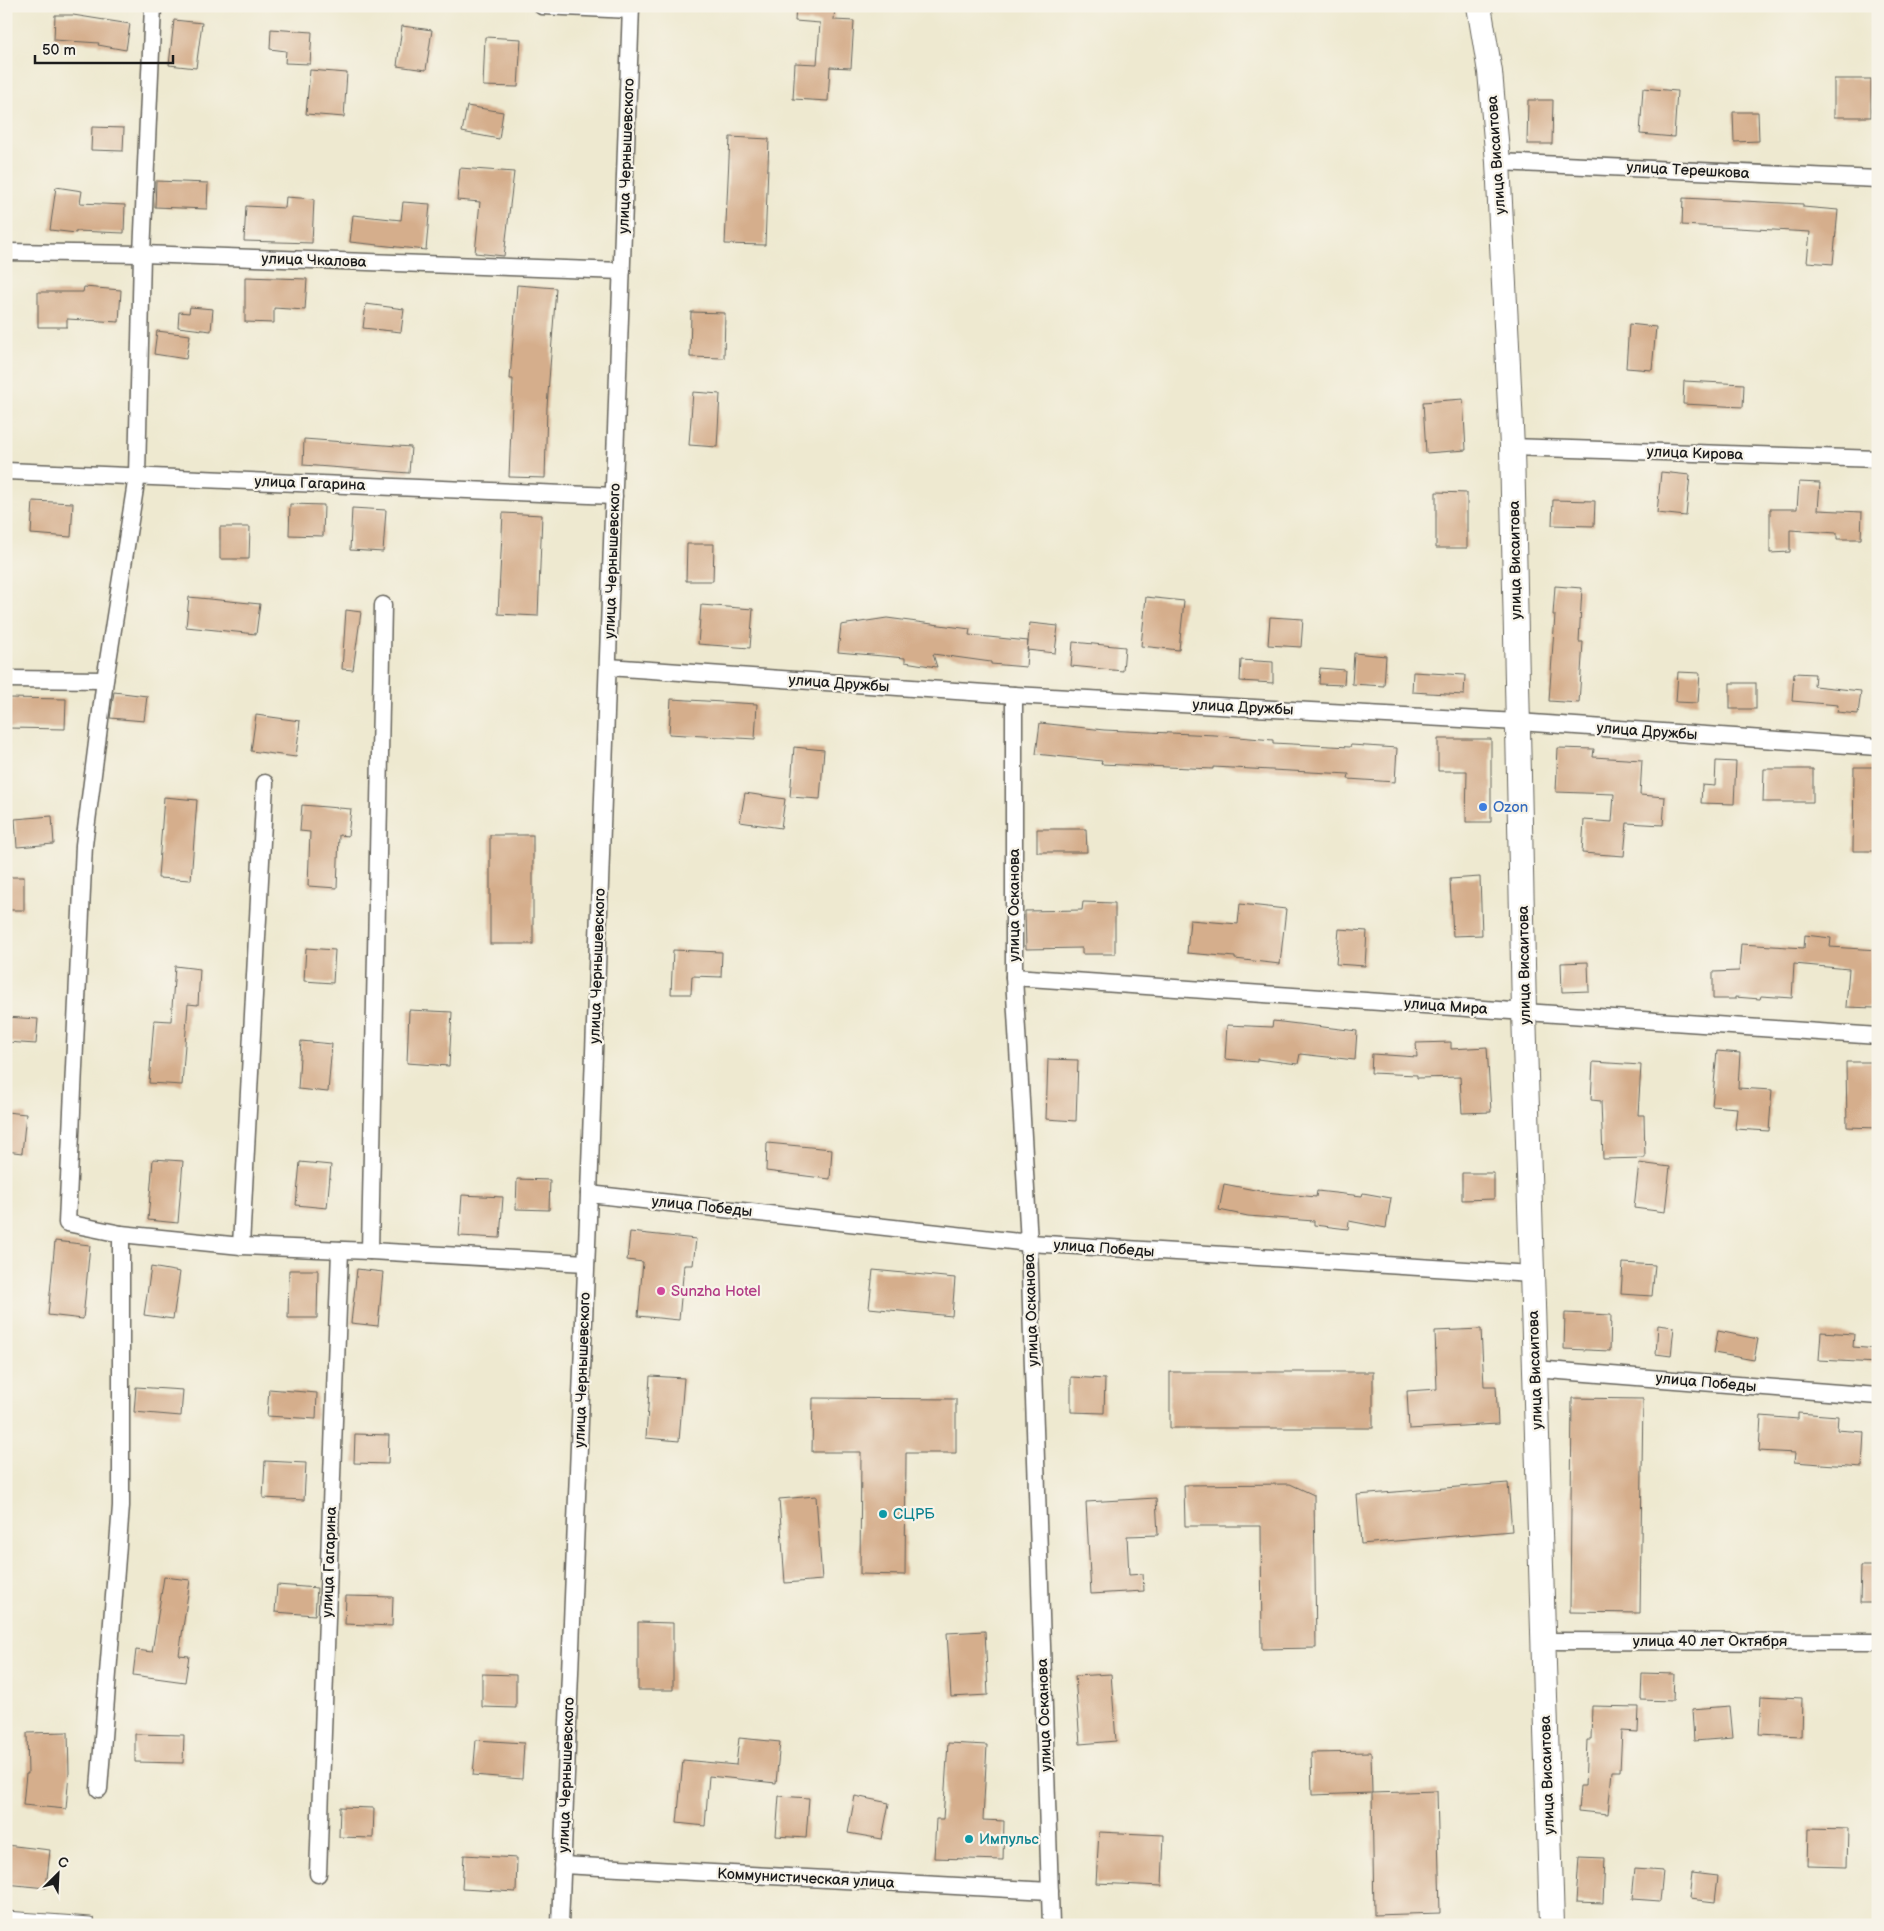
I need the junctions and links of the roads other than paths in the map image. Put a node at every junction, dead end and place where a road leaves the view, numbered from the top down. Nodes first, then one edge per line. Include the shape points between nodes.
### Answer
1 (153, 6) edge
2 (542, 6) edge
3 (1480, 6) edge
4 (631, 8) edge
5 (1498, 162) junction
6 (1878, 179) edge
7 (6, 252) edge
8 (142, 254) junction
9 (622, 271) junction
10 (1512, 447) junction
11 (1878, 459) edge
12 (6, 471) edge
13 (137, 476) junction
14 (614, 496) junction
15 (383, 605) dead end
16 (608, 667) junction
17 (6, 679) edge
18 (105, 680) junction
19 (1014, 695) junction
20 (1518, 722) junction
21 (1878, 747) edge
22 (265, 783) dead end
23 (1014, 977) junction
24 (1524, 1011) junction
25 (1878, 1036) edge
26 (589, 1194) junction
27 (121, 1234) junction
28 (1029, 1243) junction
29 (241, 1246) junction
30 (340, 1250) junction
31 (370, 1251) junction
32 (586, 1263) junction
33 (1532, 1274) junction
34 (1535, 1369) junction
35 (1878, 1396) edge
36 (1543, 1641) junction
37 (1878, 1642) edge
38 (99, 1789) dead end
39 (562, 1865) junction
40 (318, 1874) dead end
41 (1050, 1891) junction
42 (6, 1916) edge
43 (90, 1922) dead end
44 (560, 1925) edge
45 (1051, 1925) edge
46 (1552, 1925) edge

1 - 8 street
2 - 4 street
3 - 5 street, улица Висаитова
4 - 9 street, улица Чернышевского
5 - 6 street, улица Терешкова
5 - 10 street, улица Висаитова
7 - 8 street, улица Чкалова
8 - 9 street, улица Чкалова
8 - 13 street
9 - 14 street, улица Чернышевского
10 - 11 street, улица Кирова
10 - 20 street, улица Висаитова
12 - 13 street, улица Гагарина
13 - 14 street, улица Гагарина
13 - 18 street
14 - 16 street, улица Чернышевского
15 - 31 street
16 - 19 street, улица Дружбы
16 - 26 street, улица Чернышевского
17 - 18 street
18 - 27 street via 84,845 67,1223
19 - 20 street, улица Дружбы
19 - 23 street, улица Осканова
20 - 21 street, улица Дружбы
20 - 24 street, улица Висаитова
22 - 29 street
23 - 24 street, улица Мира
23 - 28 street, улица Осканова
24 - 25 street, улица Мира
24 - 33 street, улица Висаитова
26 - 28 street, улица Победы
26 - 32 street, улица Чернышевского
27 - 29 street
27 - 38 street via 121,1506
28 - 33 street, улица Победы
28 - 41 street, улица Осканова
29 - 30 street
30 - 31 street
30 - 40 street, улица Гагарина
31 - 32 street
32 - 39 street, улица Чернышевского
33 - 34 street, улица Висаитова
34 - 35 street, улица Победы
34 - 36 street, улица Висаитова
36 - 37 street, улица 40 лет Октября
36 - 46 street, улица Висаитова
39 - 41 street, Коммунистическая улица
39 - 44 street, улица Чернышевского
41 - 45 street, улица Осканова
42 - 43 lane

